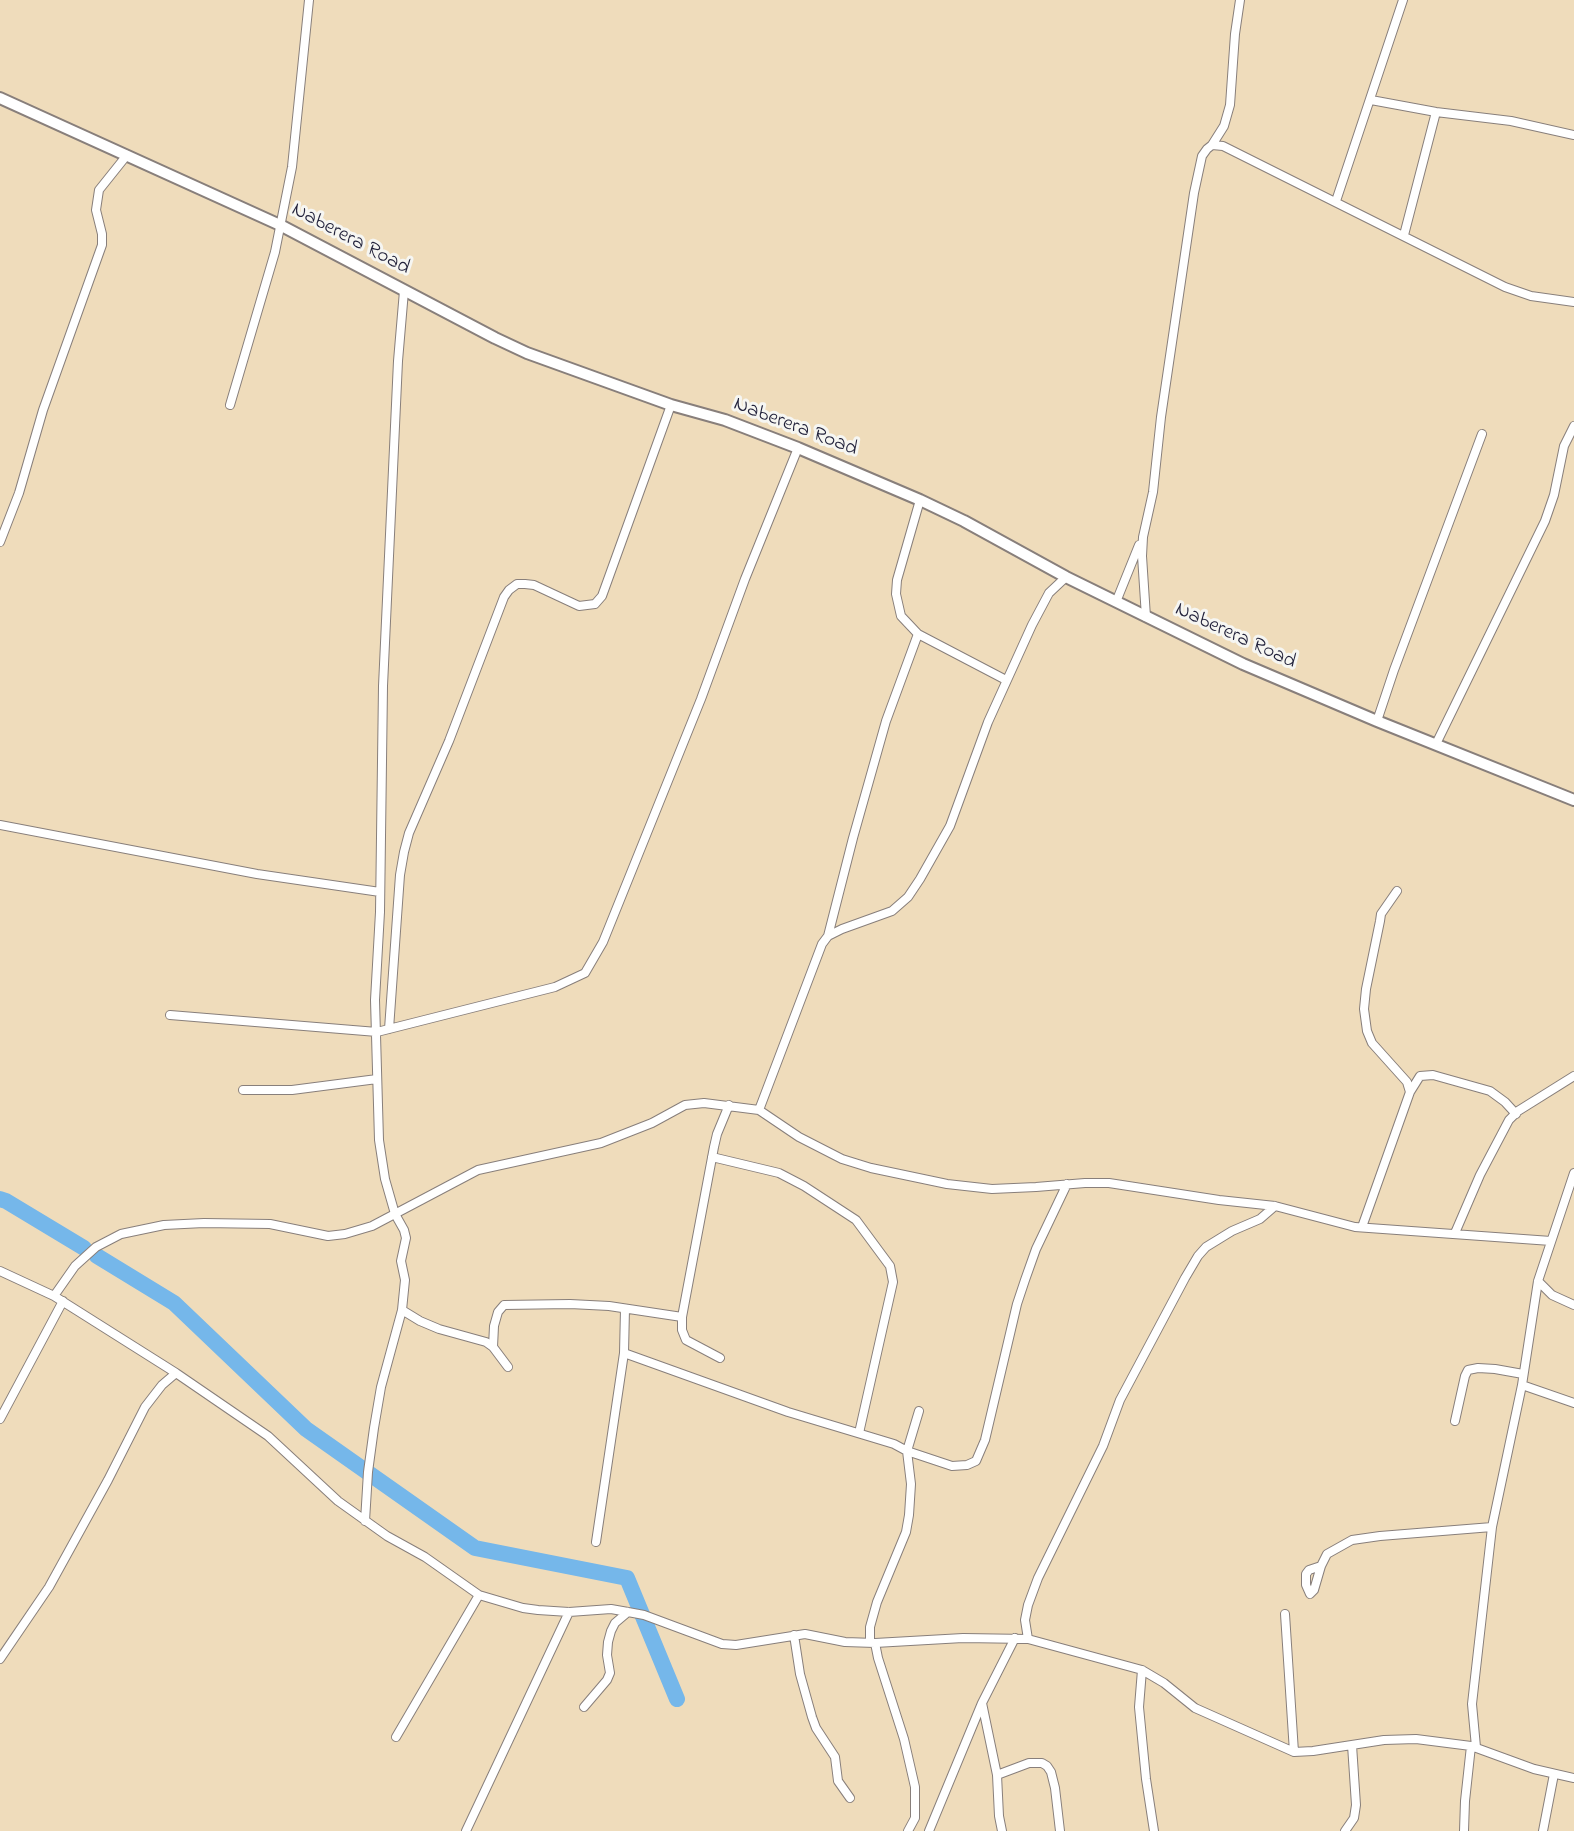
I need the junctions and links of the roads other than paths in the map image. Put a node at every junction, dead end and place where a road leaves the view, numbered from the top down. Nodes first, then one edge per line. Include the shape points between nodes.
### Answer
1 (309, 0) edge
2 (1240, 0) edge
3 (1403, 0) edge
4 (0, 98) edge
5 (1371, 100) junction
6 (1436, 111) junction
7 (1574, 135) edge
8 (1212, 146) junction
9 (127, 155) junction
10 (1336, 201) junction
11 (280, 225) junction
12 (1404, 235) junction
13 (404, 291) junction
14 (1574, 302) edge
15 (230, 405) dead end
16 (671, 405) junction
17 (1574, 426) edge
18 (1482, 434) dead end
19 (798, 448) junction
20 (920, 500) junction
21 (1143, 537) junction
22 (0, 542) edge
23 (1066, 577) junction
24 (1116, 602) junction
25 (1146, 617) junction
26 (918, 634) junction
27 (1006, 680) junction
28 (1377, 721) junction
29 (1436, 744) junction
30 (1574, 800) edge
31 (0, 825) edge
32 (1397, 891) dead end
33 (380, 892) junction
34 (828, 936) junction
35 (170, 1015) dead end
36 (389, 1029) junction
37 (377, 1032) junction
38 (1574, 1076) edge
39 (377, 1079) junction
40 (243, 1090) dead end
41 (1410, 1092) junction
42 (729, 1105) junction
43 (759, 1110) junction
44 (1516, 1113) junction
45 (712, 1156) junction
46 (1574, 1173) edge
47 (1067, 1184) junction
48 (1275, 1206) junction
49 (394, 1214) junction
50 (1362, 1227) junction
51 (1455, 1233) junction
52 (1551, 1240) junction
53 (0, 1271) edge
54 (1538, 1281) junction
55 (54, 1296) junction
56 (63, 1301) junction
57 (1574, 1305) edge
58 (626, 1309) junction
59 (402, 1310) junction
60 (682, 1317) junction
61 (493, 1347) junction
62 (624, 1353) junction
63 (720, 1358) dead end
64 (508, 1367) dead end
65 (176, 1373) junction
66 (1523, 1374) junction
67 (1522, 1385) junction
68 (1574, 1403) edge
69 (919, 1411) dead end
70 (0, 1419) edge
71 (1455, 1421) dead end
72 (859, 1433) junction
73 (907, 1451) junction
74 (365, 1521) junction
75 (1492, 1527) junction
76 (596, 1542) dead end
77 (1321, 1566) dead end
78 (479, 1595) junction
79 (569, 1612) junction
80 (628, 1612) junction
81 (1285, 1614) dead end
82 (794, 1635) junction
83 (1015, 1638) junction
84 (1028, 1639) junction
85 (872, 1643) junction
86 (0, 1659) edge
87 (1142, 1670) junction
88 (982, 1703) junction
89 (584, 1707) dead end
90 (396, 1737) dead end
91 (1352, 1745) junction
92 (1473, 1746) junction
93 (1294, 1752) junction
94 (1554, 1774) junction
95 (997, 1775) junction
96 (1574, 1778) edge
97 (850, 1798) dead end
98 (466, 1831) edge
99 (908, 1831) edge
100 (929, 1831) edge
101 (1002, 1831) edge
102 (1060, 1831) edge
103 (1154, 1831) edge
104 (1345, 1831) edge
105 (1464, 1831) edge
106 (1543, 1831) edge

1 - 11 street via 292,167
2 - 8 street via 1230,105
3 - 5 street
4 - 9 street, Naberera Road
5 - 6 street
5 - 10 street
6 - 7 street
6 - 12 street
8 - 10 street via 1224,146
8 - 21 street via 1202,156 1194,193 1153,492
9 - 11 street, Naberera Road
9 - 22 street via 99,190 96,210 102,245
10 - 12 street
11 - 13 street, Naberera Road
11 - 15 street
12 - 14 street via 1505,287 1531,296
13 - 16 street, Naberera Road via 527,353
13 - 33 street via 383,687
16 - 19 street, Naberera Road via 725,420
16 - 36 street via 602,596 595,603 579,606 534,585 517,584 504,597 409,833 400,875
17 - 29 street via 1564,446 1550,509
18 - 28 street
19 - 20 street, Naberera Road
19 - 36 street via 603,942 585,974 555,987
20 - 23 street, Naberera Road
20 - 26 street via 896,594 901,616
21 - 24 street
21 - 25 street
23 - 24 street, Naberera Road
23 - 27 street via 1046,598
24 - 25 street, Naberera Road
25 - 28 street, Naberera Road via 1243,664
26 - 27 street
26 - 34 street via 886,721
27 - 34 street via 950,826 908,897 892,911
28 - 29 street, Naberera Road
29 - 30 street, Naberera Road
31 - 33 street via 257,874
32 - 41 street via 1380,921 1364,1009 1372,1043 1407,1083
33 - 37 street
34 - 43 street
35 - 37 street
36 - 37 street
37 - 39 street
38 - 44 street
39 - 40 street via 292,1090
39 - 49 street via 379,1140
41 - 44 street via 1420,1076 1433,1075 1494,1093
41 - 50 street
42 - 43 street
42 - 45 street
42 - 49 street via 685,1105 601,1143 478,1170
43 - 47 street via 816,1147 871,1168 978,1188
44 - 51 street via 1480,1175
45 - 60 street
45 - 72 street via 779,1173 804,1186 856,1221 890,1266 893,1282
46 - 52 street
47 - 48 street via 1109,1183
47 - 73 street via 1036,1249 1017,1304 979,1457 972,1464 952,1466
48 - 50 street
48 - 84 street via 1260,1219 1206,1247 1185,1278 1120,1400 1103,1446 1032,1592 1025,1620
49 - 55 street via 361,1230 328,1236 270,1224 204,1223 164,1225 121,1234 96,1247 75,1266
49 - 59 street via 405,1238 401,1261 405,1280
50 - 51 street
51 - 52 street
52 - 54 street
53 - 55 street
54 - 57 street via 1552,1295
54 - 66 street
55 - 56 street
56 - 65 street
56 - 70 street
58 - 60 street
58 - 61 street via 570,1304 504,1305 494,1326
58 - 62 street
59 - 61 street via 420,1321
59 - 74 street via 381,1388
60 - 63 street via 686,1340
61 - 64 street
62 - 72 street via 788,1412
62 - 76 street
65 - 74 street via 268,1436
65 - 86 street via 145,1407 49,1587
66 - 67 street
66 - 71 street via 1496,1369 1468,1370
67 - 68 street
67 - 75 street
69 - 73 street
72 - 73 street
73 - 85 street via 911,1484 906,1532 877,1602 870,1627
74 - 78 street
75 - 77 street via 1352,1540 1327,1554
75 - 92 street via 1472,1704
78 - 79 street via 523,1608
78 - 90 street
79 - 80 street
79 - 98 street
80 - 82 street via 722,1644
80 - 89 street via 611,1631 607,1680
81 - 93 street
82 - 85 street
82 - 97 street via 812,1717 835,1756 838,1781
83 - 84 street
83 - 85 street
83 - 88 street
84 - 87 street
85 - 99 street via 904,1739 915,1787 915,1818
87 - 93 street via 1195,1708
87 - 103 street via 1139,1707
88 - 95 street
88 - 100 street
91 - 92 street via 1404,1739
91 - 93 street
91 - 104 street via 1356,1805 1354,1818
92 - 94 street
92 - 105 street
94 - 96 street
94 - 106 street
95 - 101 street
95 - 102 street via 1029,1763 1042,1762 1047,1766

